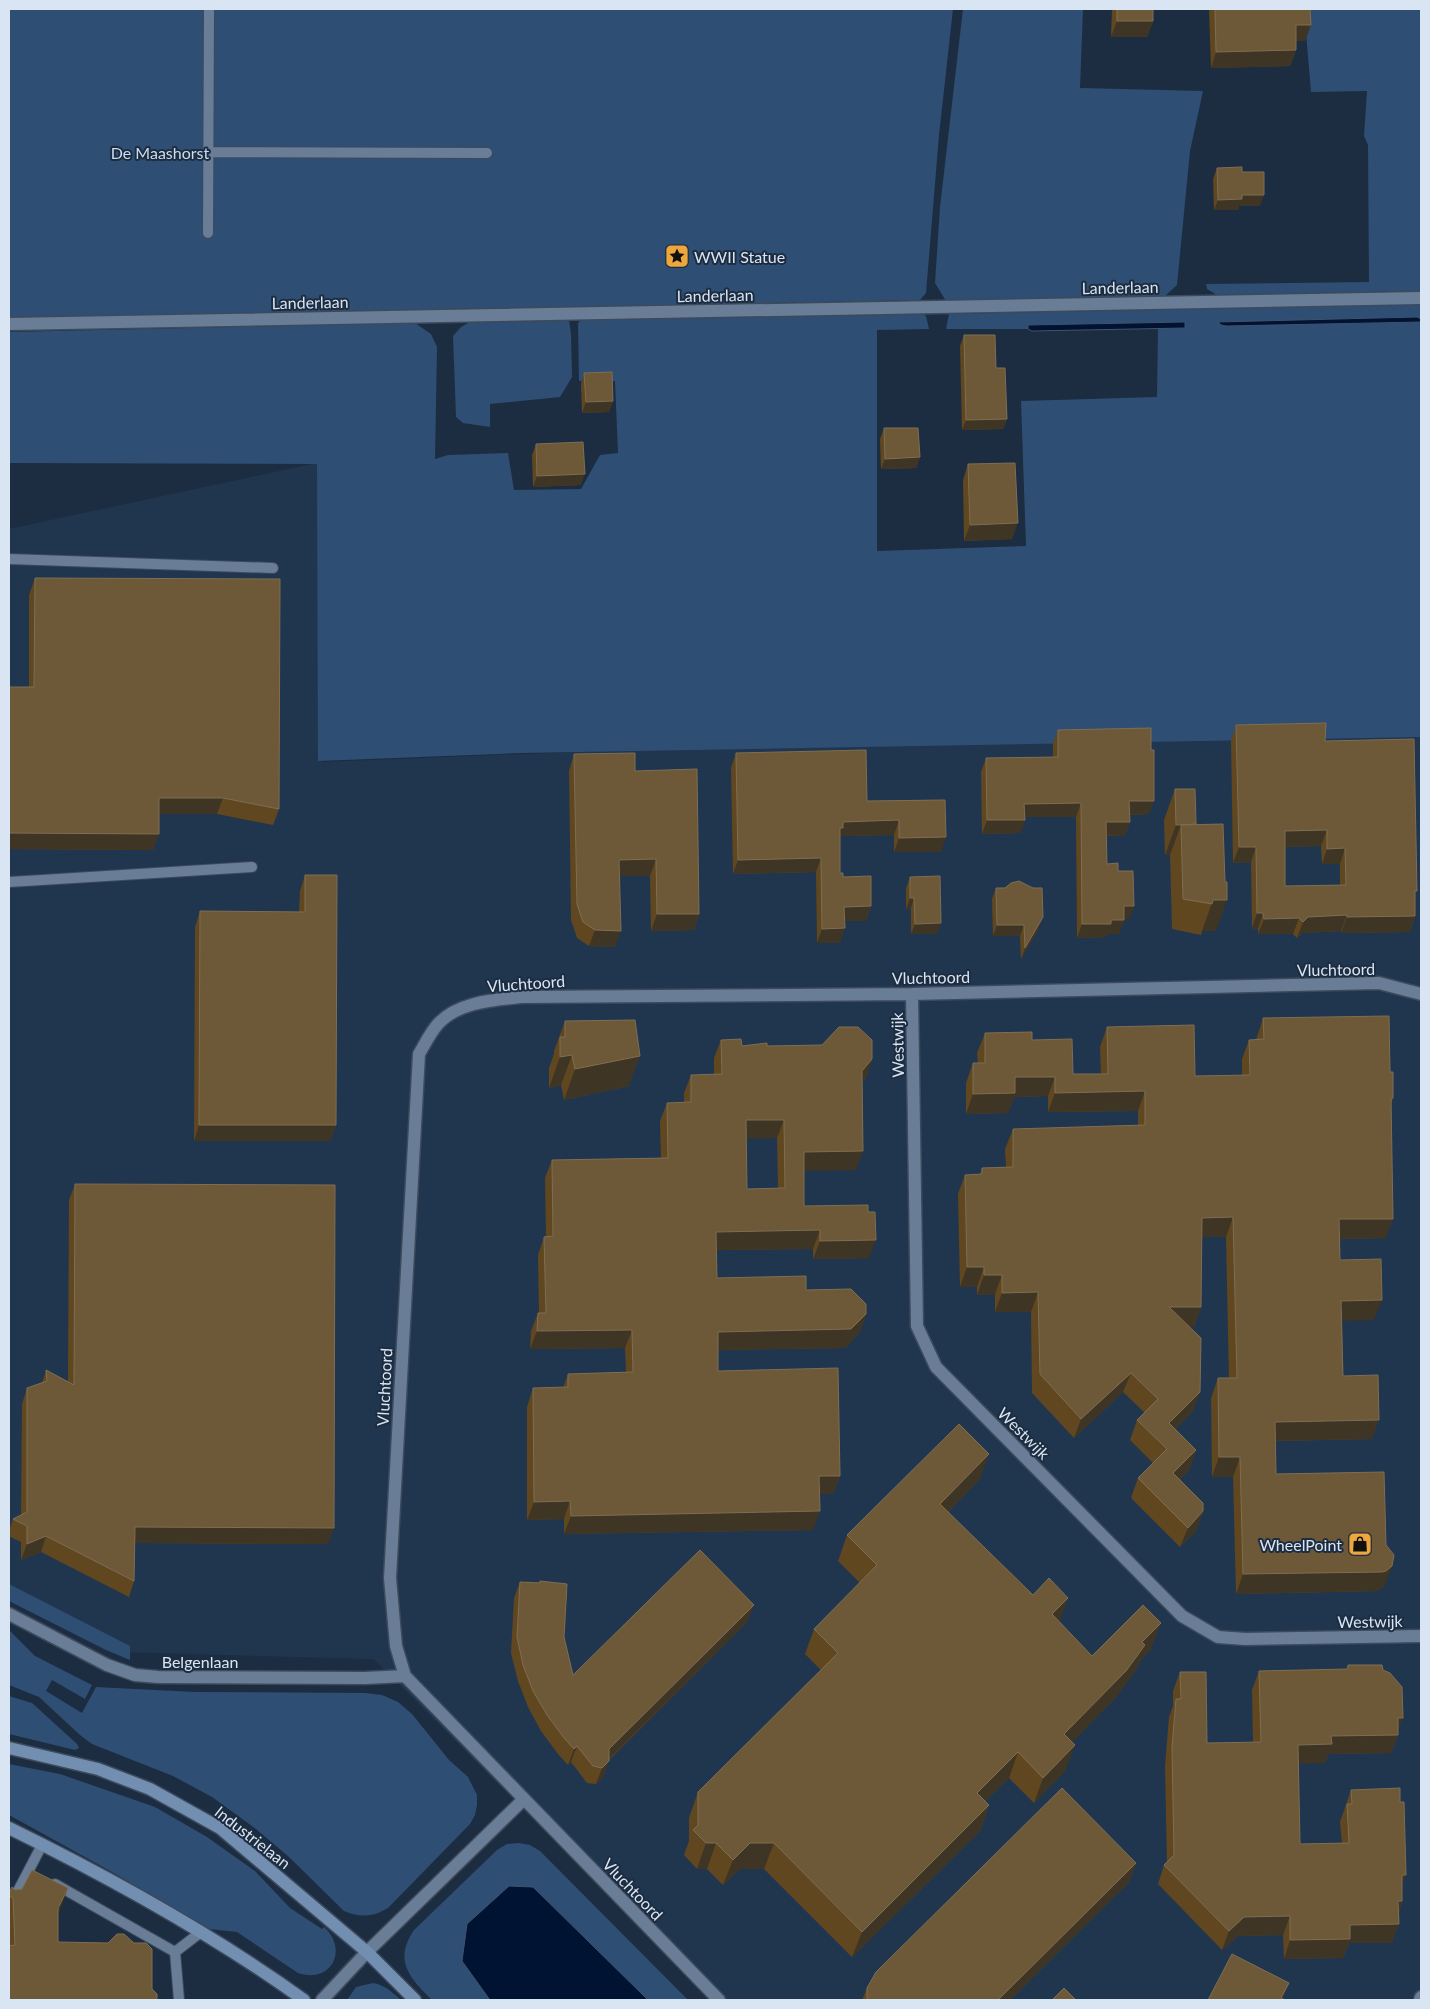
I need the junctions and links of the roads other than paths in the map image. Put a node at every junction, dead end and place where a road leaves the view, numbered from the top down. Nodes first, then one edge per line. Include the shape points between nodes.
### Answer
1 (210, 9) edge
2 (208, 152) junction
3 (487, 153) dead end
4 (208, 233) dead end
5 (1421, 298) edge
6 (9, 324) edge
7 (9, 559) edge
8 (273, 568) dead end
9 (252, 867) dead end
10 (9, 882) edge
11 (912, 994) junction
12 (1421, 994) edge
13 (9, 1614) edge
14 (1421, 1636) edge
15 (405, 1676) junction
16 (9, 1748) edge
17 (523, 1800) junction
18 (9, 1828) edge
19 (42, 1845) junction
20 (37, 1874) junction
21 (9, 1908) edge
22 (201, 1932) junction
23 (175, 1952) junction
24 (366, 1952) junction
25 (178, 2000) edge
26 (304, 2000) edge
27 (322, 2000) edge
28 (414, 2000) edge
29 (719, 2000) edge

1 - 2 lane
2 - 3 lane
2 - 4 lane
5 - 6 street, Landerlaan
7 - 8 lane
9 - 10 lane
11 - 12 street, Vluchtoord via 1379,983
11 - 14 street, Westwijk via 917,1326 936,1367 1182,1616 1218,1637
11 - 15 street, Vluchtoord via 521,997 486,1001 460,1010 438,1024 419,1054 390,1578 396,1646
13 - 15 street, Belgenlaan via 107,1665 135,1675
15 - 17 street, Vluchtoord
16 - 24 main road, Industrielaan via 98,1769 150,1789 220,1828
17 - 24 street
17 - 29 street, Vluchtoord
18 - 19 main road
19 - 20 lane
19 - 22 main road
20 - 21 lane
20 - 23 lane
22 - 23 lane
22 - 26 main road
23 - 25 lane
24 - 27 street
24 - 28 main road, Industrielaan

